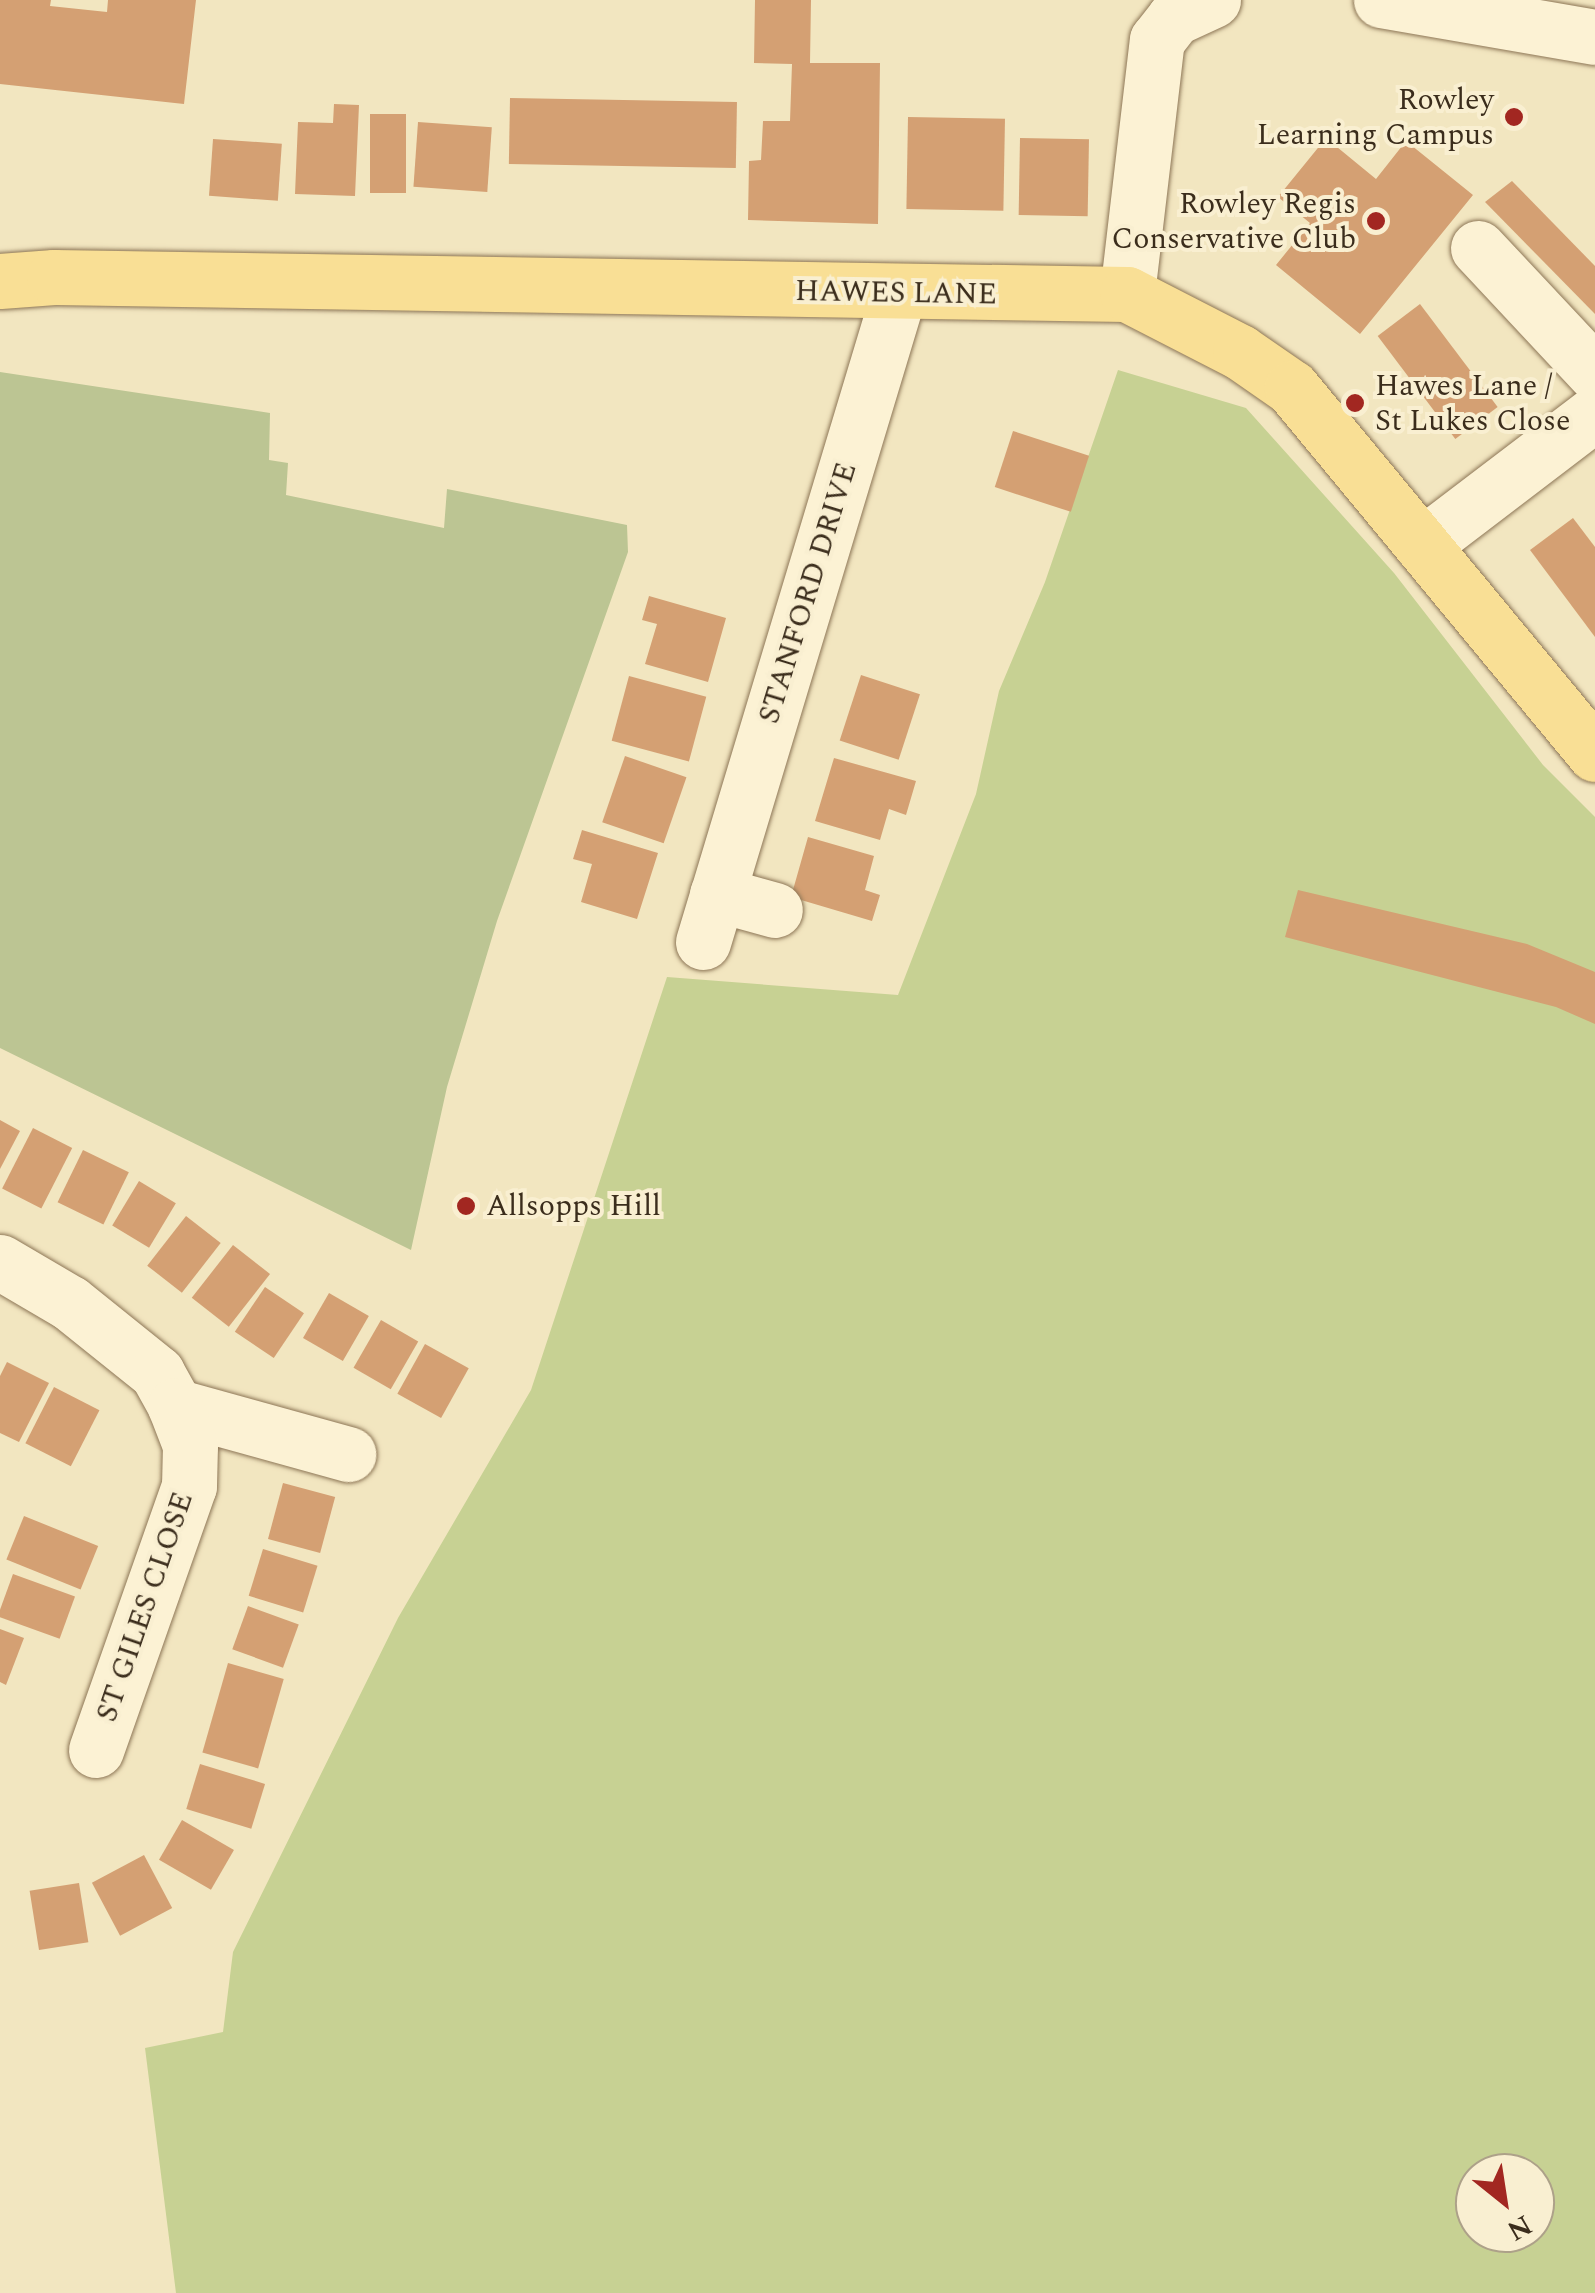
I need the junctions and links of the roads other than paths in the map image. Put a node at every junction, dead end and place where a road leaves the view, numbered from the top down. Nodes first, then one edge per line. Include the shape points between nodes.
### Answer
1 (1212, 0) edge
2 (1381, 0) edge
3 (1595, 37) edge
4 (1478, 248) dead end
5 (0, 281) edge
6 (899, 292) junction
7 (1127, 294) junction
8 (1595, 373) edge
9 (1595, 413) edge
10 (1422, 545) junction
11 (1595, 754) edge
12 (775, 910) dead end
13 (0, 1262) edge
14 (175, 1406) junction
15 (348, 1454) dead end
16 (96, 1750) dead end

1 - 7 street via 1174,18 1157,40
2 - 3 street
4 - 8 street
5 - 6 main road, HAWES LANE
6 - 7 main road, HAWES LANE
6 - 12 street, STANFORD DRIVE via 710,918
7 - 10 main road, HAWES LANE via 1240,352 1292,388
9 - 10 street
10 - 11 main road, HAWES LANE
13 - 14 street, ST GILES CLOSE via 70,1304 157,1373
14 - 15 street
14 - 16 street, ST GILES CLOSE via 190,1445 188,1486

